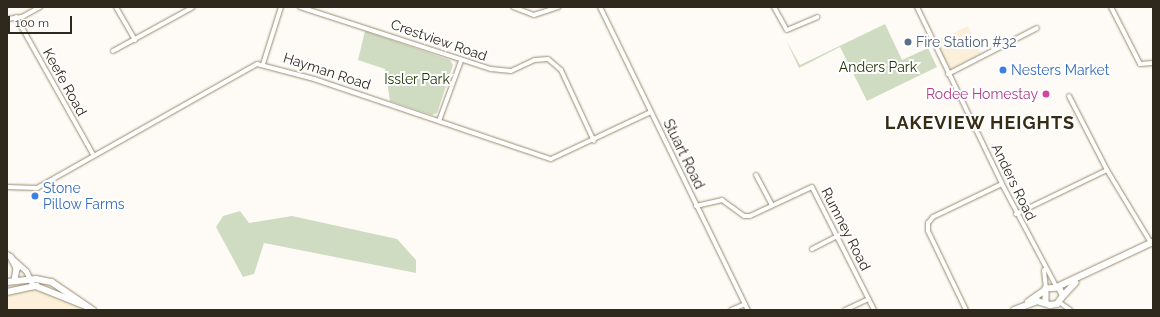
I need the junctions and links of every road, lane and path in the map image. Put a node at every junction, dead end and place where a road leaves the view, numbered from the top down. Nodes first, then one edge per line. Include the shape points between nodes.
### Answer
1 (40, 7) edge
2 (116, 7) edge
3 (193, 7) edge
4 (281, 7) edge
5 (300, 7) edge
6 (513, 7) edge
7 (558, 7) edge
8 (600, 7) edge
9 (774, 7) edge
10 (917, 7) edge
11 (1112, 7) edge
12 (16, 17) junction
13 (817, 17) dead end
14 (7, 19) edge
15 (1037, 28) dead end
16 (136, 40) junction
17 (113, 51) dead end
18 (461, 61) junction
19 (1153, 63) edge
20 (263, 64) junction
21 (948, 74) junction
22 (1069, 96) dead end
23 (651, 112) junction
24 (439, 121) junction
25 (594, 141) junction
26 (94, 156) junction
27 (1106, 170) junction
28 (756, 175) dead end
29 (1002, 184) junction
30 (7, 188) edge
31 (772, 205) junction
32 (696, 206) junction
33 (1016, 214) junction
34 (837, 236) junction
35 (1152, 242) edge
36 (812, 249) dead end
37 (9, 256) edge
38 (1040, 258) junction
39 (30, 279) junction
40 (15, 280) junction
41 (1077, 280) junction
42 (7, 282) edge
43 (33, 286) junction
44 (1056, 287) junction
45 (1045, 290) junction
46 (7, 292) edge
47 (1062, 296) junction
48 (869, 299) junction
49 (1046, 302) junction
50 (1059, 302) junction
51 (745, 304) junction
52 (1023, 305) junction
53 (86, 306) junction
54 (92, 310) edge
55 (731, 310) edge
56 (748, 310) edge
57 (845, 310) edge
58 (874, 310) edge
59 (966, 310) edge
60 (1014, 310) edge
61 (1070, 310) edge

1 - 12 street
2 - 16 street
3 - 16 street
4 - 20 street
5 - 18 street, Crestview Road via 406,39
6 - 7 street via 534,15
8 - 23 street, Stuart Road
9 - 13 street via 787,30
10 - 21 street, Anders Road
11 - 19 street via 1140,64
12 - 14 street
12 - 26 street, Keefe Road
15 - 21 street
16 - 17 street
18 - 24 street
18 - 25 street, Crestview Road via 506,71 535,60 548,59 561,70
20 - 24 street, Hayman Road
20 - 26 street, Hayman Road via 257,64
21 - 29 street, Anders Road
22 - 27 street
23 - 25 street, Hayman Road
23 - 32 street, Stuart Road
24 - 25 street, Hayman Road via 551,159
26 - 30 street, Hayman Road via 35,189
27 - 33 street
27 - 35 street
28 - 31 street
29 - 33 street, Anders Road
29 - 59 street via 933,217 928,223 929,233
31 - 32 street, Rumney Road via 744,216 722,200
31 - 34 street, Rumney Road via 812,187
32 - 51 street, Stuart Road
33 - 38 street, Anders Road
34 - 36 street
34 - 48 street, Rumney Road
35 - 41 main road
37 - 39 street
37 - 40 main road via 17,268
38 - 44 street, Anders Road
38 - 45 street, Anders Road
39 - 40 main road
39 - 43 street
39 - 53 main road via 63,287
40 - 42 main road
41 - 44 main road
41 - 47 main road
43 - 46 main road
43 - 53 main road
44 - 45 main road
44 - 47 main road
45 - 49 main road
45 - 52 main road
47 - 50 main road
48 - 57 street
48 - 58 street, Rumney Road
49 - 50 main road
49 - 52 main road via 1037,300
50 - 61 street
51 - 55 street
51 - 56 street, Stuart Road
52 - 60 main road
53 - 54 main road

